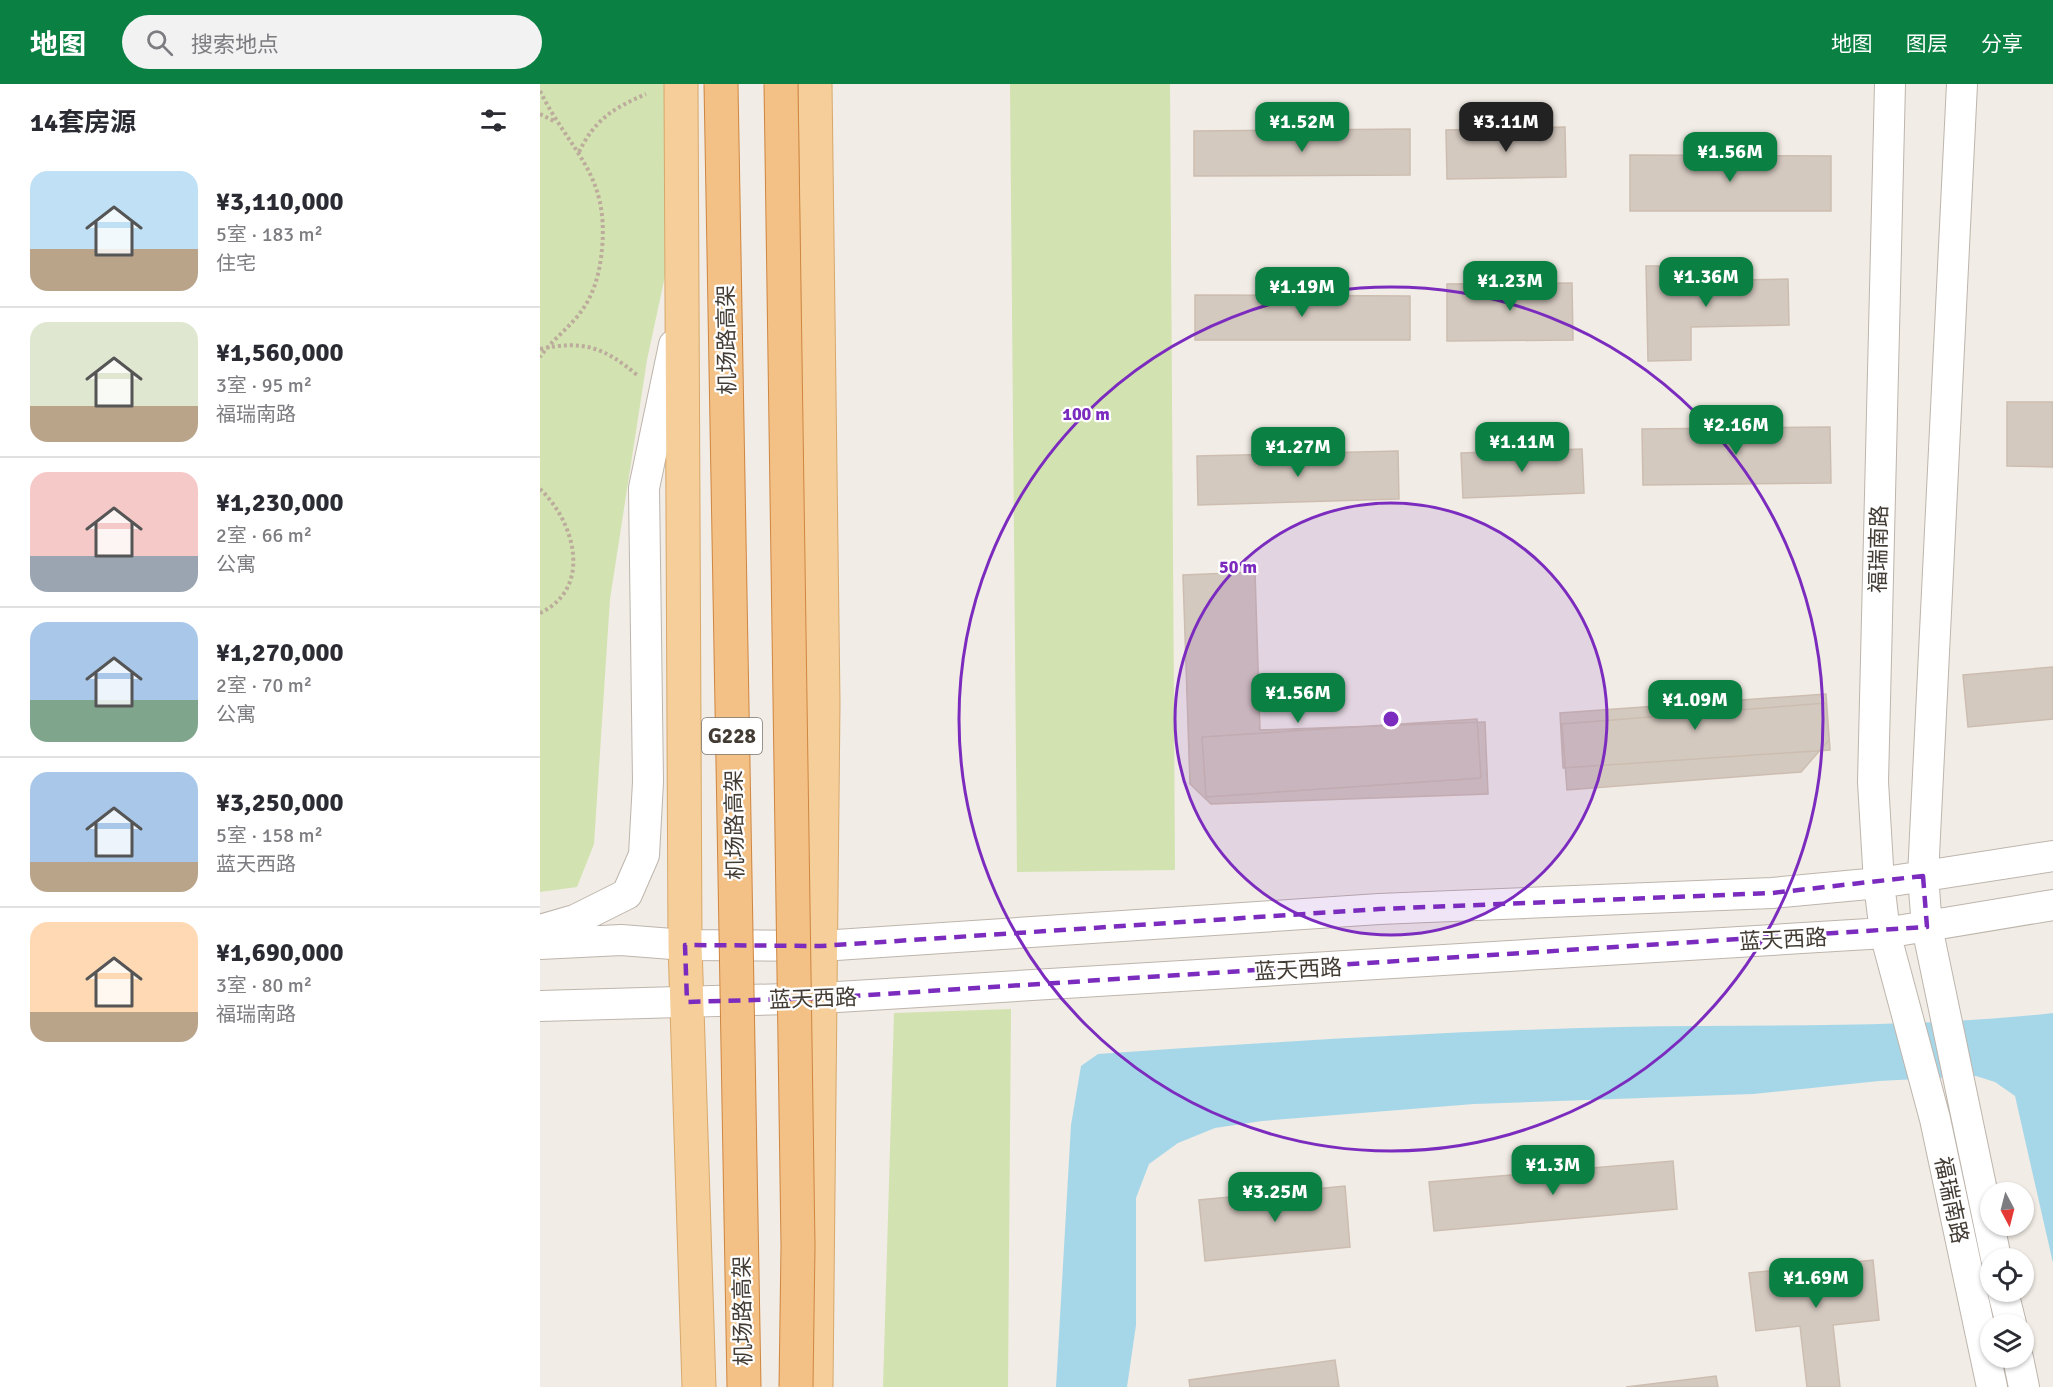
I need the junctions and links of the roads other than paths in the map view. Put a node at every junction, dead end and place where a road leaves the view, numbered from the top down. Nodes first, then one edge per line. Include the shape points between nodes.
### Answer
1 (681, 84) edge
2 (721, 84) edge
3 (781, 84) edge
4 (815, 84) edge
5 (1890, 84) edge
6 (1962, 84) edge
7 (684, 298) junction
8 (2053, 856) edge
9 (1923, 876) junction
10 (1879, 883) junction
11 (2053, 905) edge
12 (1927, 927) junction
13 (540, 930) edge
14 (1885, 933) junction
15 (540, 944) edge
16 (685, 945) junction
17 (822, 946) junction
18 (821, 998) junction
19 (687, 1002) junction
20 (540, 1006) edge
21 (1994, 1248) edge
22 (2020, 1368) edge
23 (699, 1387) edge
24 (744, 1387) edge
25 (796, 1387) edge
26 (816, 1387) edge
27 (1992, 1387) edge
28 (2024, 1387) edge

1 - 7 main road
2 - 24 highway, 机场路高架 / G228, bridge
3 - 25 highway, G228, bridge via 798,1246
4 - 17 main road via 824,702
5 - 10 street, 福瑞南路 via 1873,782
6 - 9 street
7 - 13 street via 644,488 648,782 644,855 627,894 575,920
7 - 16 main road
8 - 9 street, 蓝天西路
9 - 10 street, 蓝天西路
9 - 12 street
10 - 14 street, 福瑞南路
10 - 17 street, 蓝天西路 via 1772,893 1379,909
11 - 12 street, 蓝天西路
12 - 14 street, 蓝天西路
12 - 21 street, 福瑞南路
14 - 18 street, 蓝天西路
14 - 27 street, 福瑞南路 via 1935,1119
15 - 16 street, 蓝天西路 via 621,940
16 - 17 street, 蓝天西路
16 - 19 main road
17 - 18 main road
18 - 19 street, 蓝天西路
18 - 26 main road
19 - 20 street, 蓝天西路
19 - 23 main road
22 - 28 street

